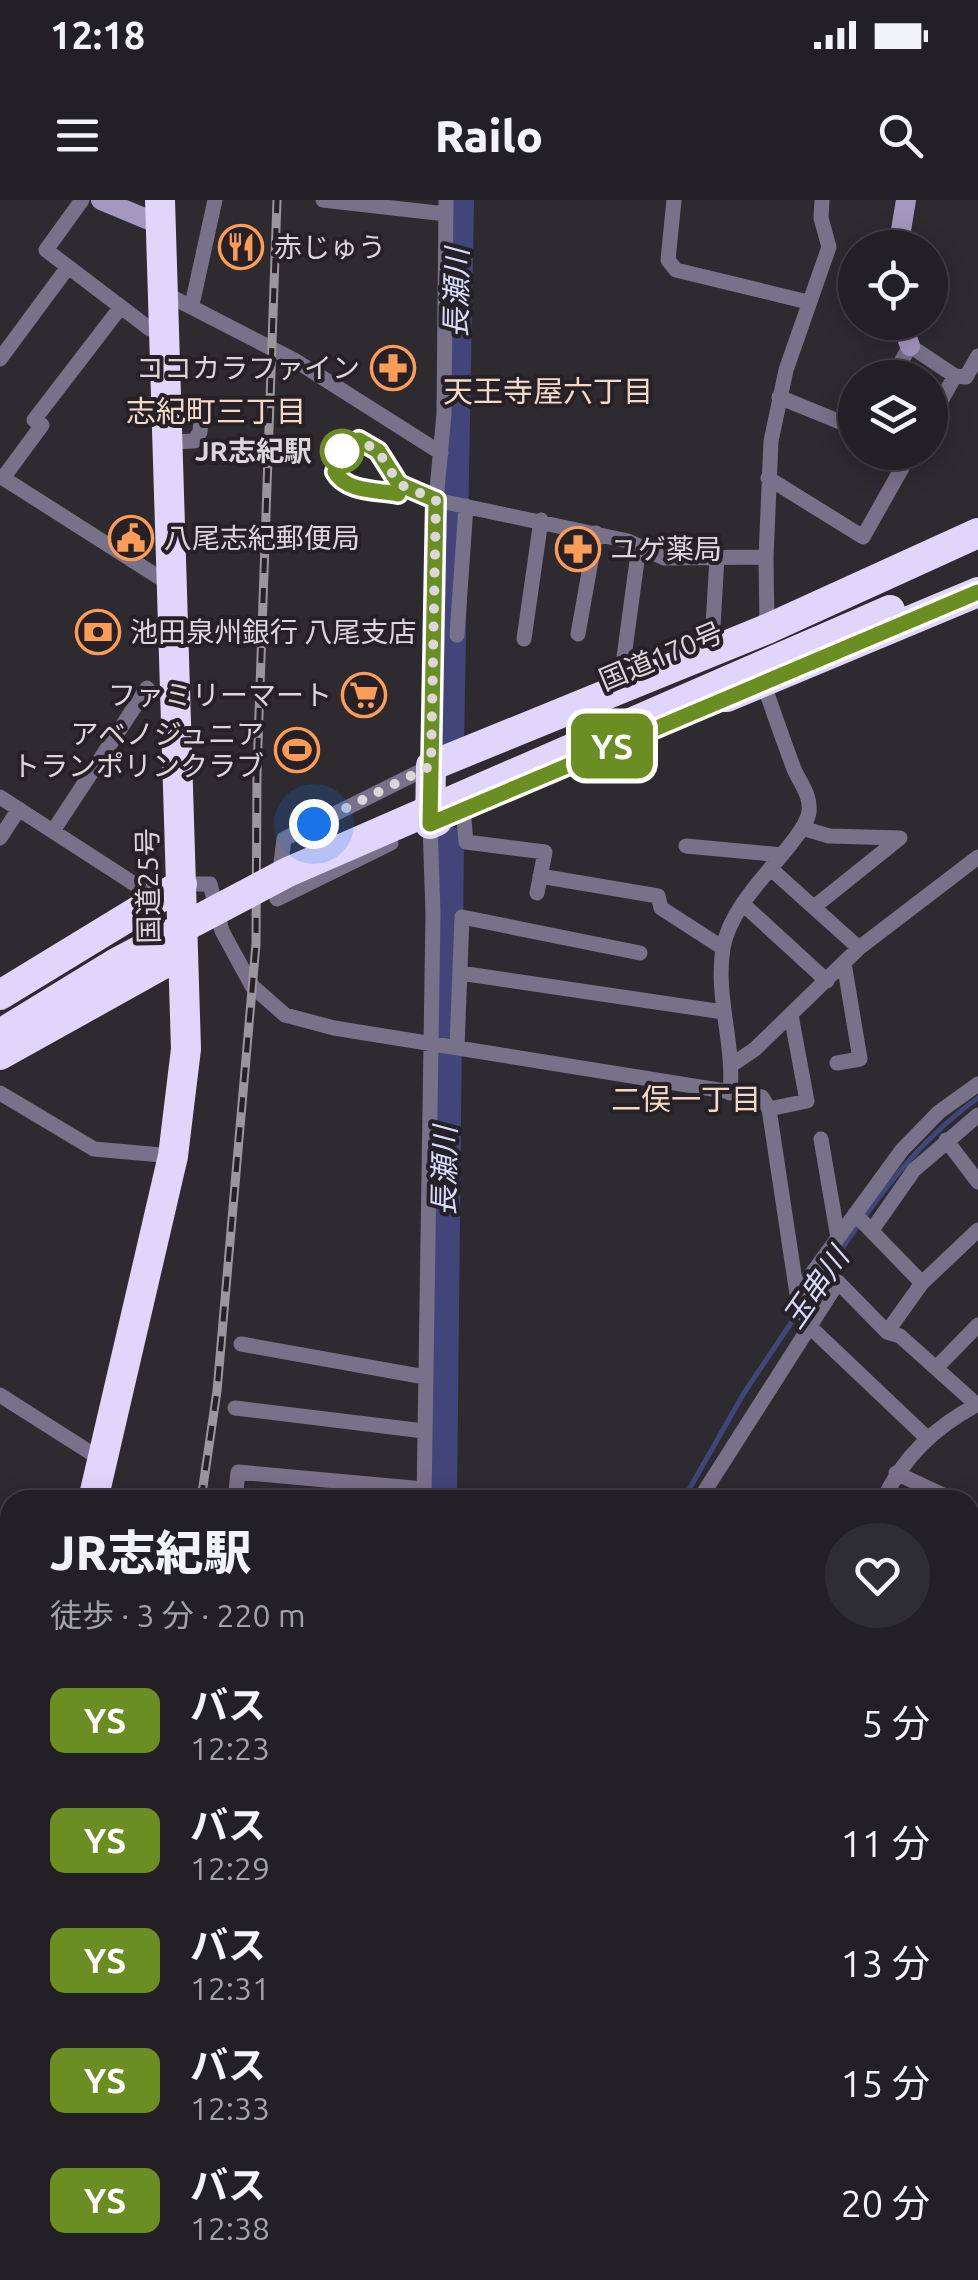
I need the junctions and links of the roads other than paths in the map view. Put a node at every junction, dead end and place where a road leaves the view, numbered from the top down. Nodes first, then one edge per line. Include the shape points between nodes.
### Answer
1 (82, 200) edge
2 (101, 200) edge
3 (215, 200) edge
4 (328, 200) edge
5 (674, 200) edge
6 (822, 200) edge
7 (906, 200) edge
8 (385, 204) edge
9 (446, 207) edge
10 (161, 212) edge
11 (901, 230) edge
12 (68, 267) junction
13 (178, 299) junction
14 (808, 302) junction
15 (120, 308) junction
16 (165, 331) junction
17 (908, 340) edge
18 (910, 346) junction
19 (978, 356) edge
20 (0, 359) edge
21 (902, 360) edge
22 (967, 379) edge
23 (778, 397) junction
24 (948, 400) edge
25 (838, 421) edge
26 (441, 452) junction
27 (901, 470) edge
28 (2, 477) edge
29 (768, 478) junction
30 (408, 491) junction
31 (436, 500) junction
32 (466, 506) junction
33 (541, 520) junction
34 (596, 533) junction
35 (978, 533) edge
36 (639, 546) junction
37 (978, 554) edge
38 (766, 557) junction
39 (717, 558) junction
40 (978, 572) edge
41 (171, 585) junction
42 (978, 592) edge
43 (886, 602) junction
44 (714, 626) dead end
45 (767, 629) junction
46 (578, 634) dead end
47 (457, 635) dead end
48 (524, 639) dead end
49 (624, 657) dead end
50 (763, 682) junction
51 (147, 688) dead end
52 (431, 766) junction
53 (0, 797) edge
54 (19, 809) junction
55 (463, 810) junction
56 (430, 824) junction
57 (802, 828) junction
58 (52, 831) junction
59 (0, 838) edge
60 (686, 846) dead end
61 (782, 855) junction
62 (978, 856) edge
63 (770, 869) junction
64 (540, 876) junction
65 (169, 891) junction
66 (537, 893) dead end
67 (744, 904) junction
68 (814, 907) junction
69 (723, 948) junction
70 (859, 948) junction
71 (71, 950) junction
72 (640, 953) dead end
73 (182, 954) junction
74 (844, 963) junction
75 (460, 973) junction
76 (827, 981) junction
77 (0, 995) edge
78 (102, 998) junction
79 (722, 1012) junction
80 (791, 1015) junction
81 (0, 1018) edge
82 (0, 1034) edge
83 (429, 1042) junction
84 (457, 1047) junction
85 (0, 1055) edge
86 (837, 1063) dead end
87 (734, 1064) junction
88 (978, 1084) edge
89 (0, 1093) edge
90 (730, 1093) junction
91 (769, 1109) junction
92 (978, 1115) edge
93 (820, 1139) dead end
94 (946, 1140) junction
95 (173, 1156) junction
96 (978, 1182) edge
97 (855, 1214) junction
98 (872, 1230) junction
99 (978, 1230) edge
100 (838, 1238) junction
101 (922, 1283) junction
102 (797, 1294) junction
103 (978, 1324) edge
104 (809, 1326) junction
105 (887, 1332) junction
106 (241, 1344) dead end
107 (937, 1367) junction
108 (424, 1377) junction
109 (0, 1395) edge
110 (978, 1404) edge
111 (235, 1408) dead end
112 (424, 1431) junction
113 (927, 1438) junction
114 (102, 1460) junction
115 (896, 1473) junction
116 (95, 1490) edge
117 (235, 1490) edge
118 (384, 1490) edge
119 (424, 1490) edge
120 (706, 1490) edge
121 (888, 1490) edge
122 (930, 1490) edge

1 - 12 street via 46,250
2 - 10 street
3 - 13 street
4 - 8 street
5 - 14 street via 668,260 676,270
6 - 14 street via 830,246
7 - 11 street
8 - 9 street
9 - 26 street
10 - 13 highway, 国道25号
12 - 15 street
12 - 20 street
13 - 16 highway, 国道25号
13 - 26 street via 296,360
14 - 23 street
15 - 16 street via 150,329
15 - 28 street via 34,420 42,425
16 - 41 highway, 国道25号
17 - 18 street
18 - 21 street
18 - 22 street
19 - 22 street
22 - 24 street
23 - 25 street
23 - 29 street
26 - 31 street
27 - 29 street via 863,537
28 - 41 street
29 - 38 street
30 - 30 street via 340,481 335,472 342,451 359,440 370,443
30 - 31 street
31 - 32 street
31 - 52 street
32 - 33 street
32 - 47 street
33 - 34 street
33 - 48 street
34 - 36 street
34 - 46 street
35 - 45 highway
36 - 39 street via 664,558
36 - 49 street
37 - 43 highway, 国道170号
38 - 39 street
38 - 45 street
39 - 44 street
40 - 43 highway, 国道170号
41 - 65 highway, 国道25号
42 - 50 highway
43 - 81 highway, 国道170号 via 283,856
43 - 82 highway, 国道170号, bridge via 288,872 116,963
45 - 52 highway
50 - 55 highway
50 - 57 street via 806,790 809,810
51 - 58 street
52 - 56 highway
52 - 56 street via 284,838 277,898
53 - 54 street
54 - 58 street
54 - 59 street
55 - 56 highway
55 - 64 street via 466,842 545,852
56 - 83 street
57 - 61 street
57 - 68 street via 829,836 900,838
58 - 65 street
60 - 61 street
61 - 63 street
62 - 70 street
63 - 67 street
63 - 68 street
64 - 66 street
64 - 69 street via 658,896 661,908
65 - 71 highway
65 - 73 highway, 国道25号
65 - 83 street via 210,884 237,964 285,1015
67 - 69 street
67 - 76 street
68 - 70 street
69 - 79 street
70 - 74 street
71 - 77 highway
71 - 78 highway
72 - 75 street via 462,917
73 - 78 highway
73 - 95 highway, 国道25号 via 186,1048
74 - 76 street
74 - 86 street via 860,1058
75 - 79 street
75 - 84 street
76 - 80 street
78 - 85 highway
79 - 87 street
80 - 87 street
80 - 91 street via 807,1101
83 - 84 street
83 - 108 street
84 - 90 street
87 - 90 street
88 - 97 street via 902,1150
89 - 95 street via 94,1148
90 - 91 street via 762,1097
91 - 102 street
92 - 94 street
93 - 100 street
94 - 96 street
94 - 98 street via 914,1170
95 - 114 highway, 国道25号
97 - 98 street
97 - 100 street
98 - 101 street
99 - 101 street
100 - 102 street
101 - 105 street
102 - 104 street
103 - 107 street
104 - 105 street via 838,1282
104 - 113 street
104 - 120 street
105 - 107 street
106 - 108 street
107 - 110 street
108 - 112 street
109 - 114 street
110 - 113 street
111 - 112 street
112 - 119 street
113 - 115 street
114 - 116 highway, 国道25号
115 - 121 street
115 - 122 street
117 - 118 street via 238,1472

